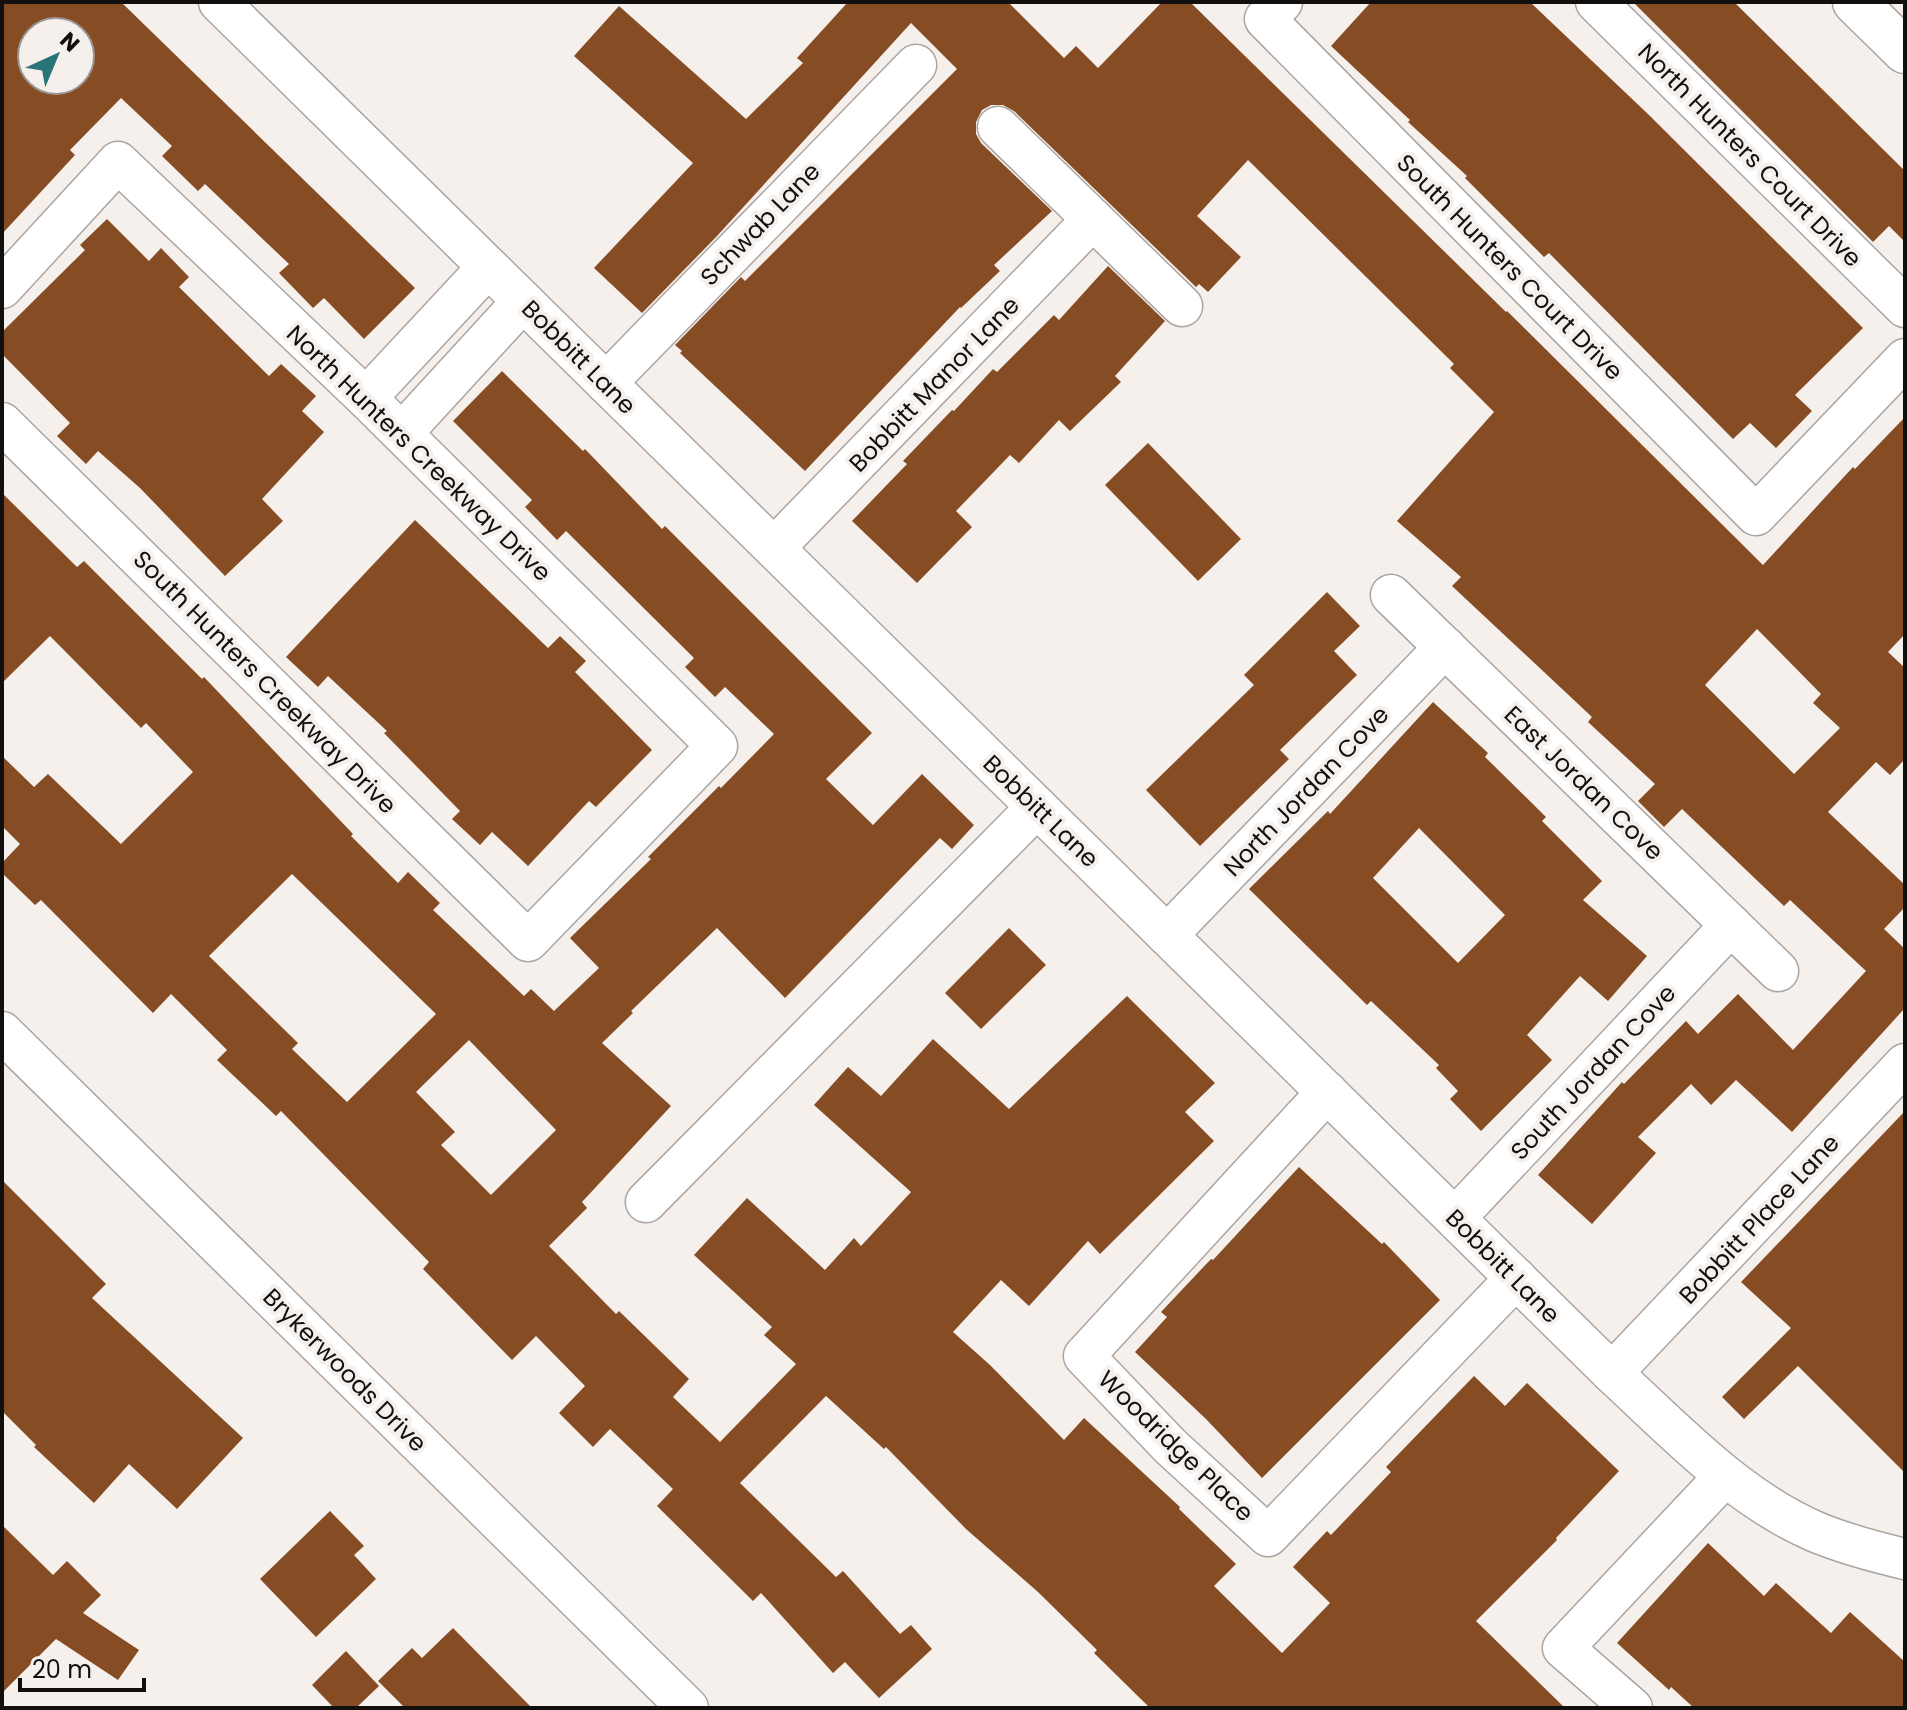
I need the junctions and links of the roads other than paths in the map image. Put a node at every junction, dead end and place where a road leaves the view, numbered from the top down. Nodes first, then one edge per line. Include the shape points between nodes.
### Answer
1 (219, 2) edge
2 (1596, 2) edge
3 (1855, 2) edge
4 (1273, 11) edge
5 (1905, 51) edge
6 (916, 65) dead end
7 (998, 127) dead end
8 (1093, 219) junction
9 (488, 267) junction
10 (2, 288) edge
11 (523, 301) junction
12 (1182, 306) dead end
13 (1905, 307) edge
14 (1905, 359) edge
15 (606, 383) junction
16 (366, 398) junction
17 (2, 423) edge
18 (402, 433) junction
19 (774, 548) junction
20 (1391, 595) dead end
21 (1445, 647) junction
22 (717, 746) joint
23 (1037, 807) junction
24 (1731, 925) junction
25 (1167, 935) junction
26 (1778, 971) dead end
27 (2, 1032) edge
28 (1905, 1064) edge
29 (1327, 1092) junction
30 (646, 1202) dead end
31 (1455, 1218) junction
32 (1516, 1278) junction
33 (1612, 1373) junction
34 (1725, 1476) junction
35 (1905, 1559) edge
36 (688, 1708) edge
37 (1632, 1708) edge

1 - 9 street, Bobbitt Lane
2 - 13 street, North Hunters Court Drive
3 - 5 main road
4 - 14 street, South Hunters Court Drive via 1756,515
6 - 15 street, Schwab Lane
7 - 8 street
8 - 12 street
8 - 19 street, Bobbitt Manor Lane
9 - 11 street, Bobbitt Lane
9 - 16 street
10 - 16 street, North Hunters Creekway Drive via 118,162
11 - 15 street, Bobbitt Lane
11 - 18 street
15 - 19 street, Bobbitt Lane
16 - 18 street, North Hunters Creekway Drive
17 - 22 street, South Hunters Creekway Drive via 528,941
18 - 22 street, North Hunters Creekway Drive
19 - 23 street, Bobbitt Lane
20 - 21 street, East Jordan Cove
21 - 24 street, East Jordan Cove
21 - 25 street, North Jordan Cove
23 - 25 street, Bobbitt Lane
23 - 30 street
24 - 26 street, East Jordan Cove
24 - 31 street, South Jordan Cove
25 - 29 street, Bobbitt Lane
27 - 36 street, Brykerwoods Drive
28 - 33 street, Bobbitt Place Lane
29 - 31 street, Bobbitt Lane
29 - 32 street, Woodridge Place via 1084,1356 1170,1446 1268,1536
31 - 32 street, Bobbitt Lane
32 - 33 street, Bobbitt Lane
33 - 34 street, Bobbitt Lane
34 - 35 street, Bobbitt Lane via 1816,1532
34 - 37 street via 1563,1648

